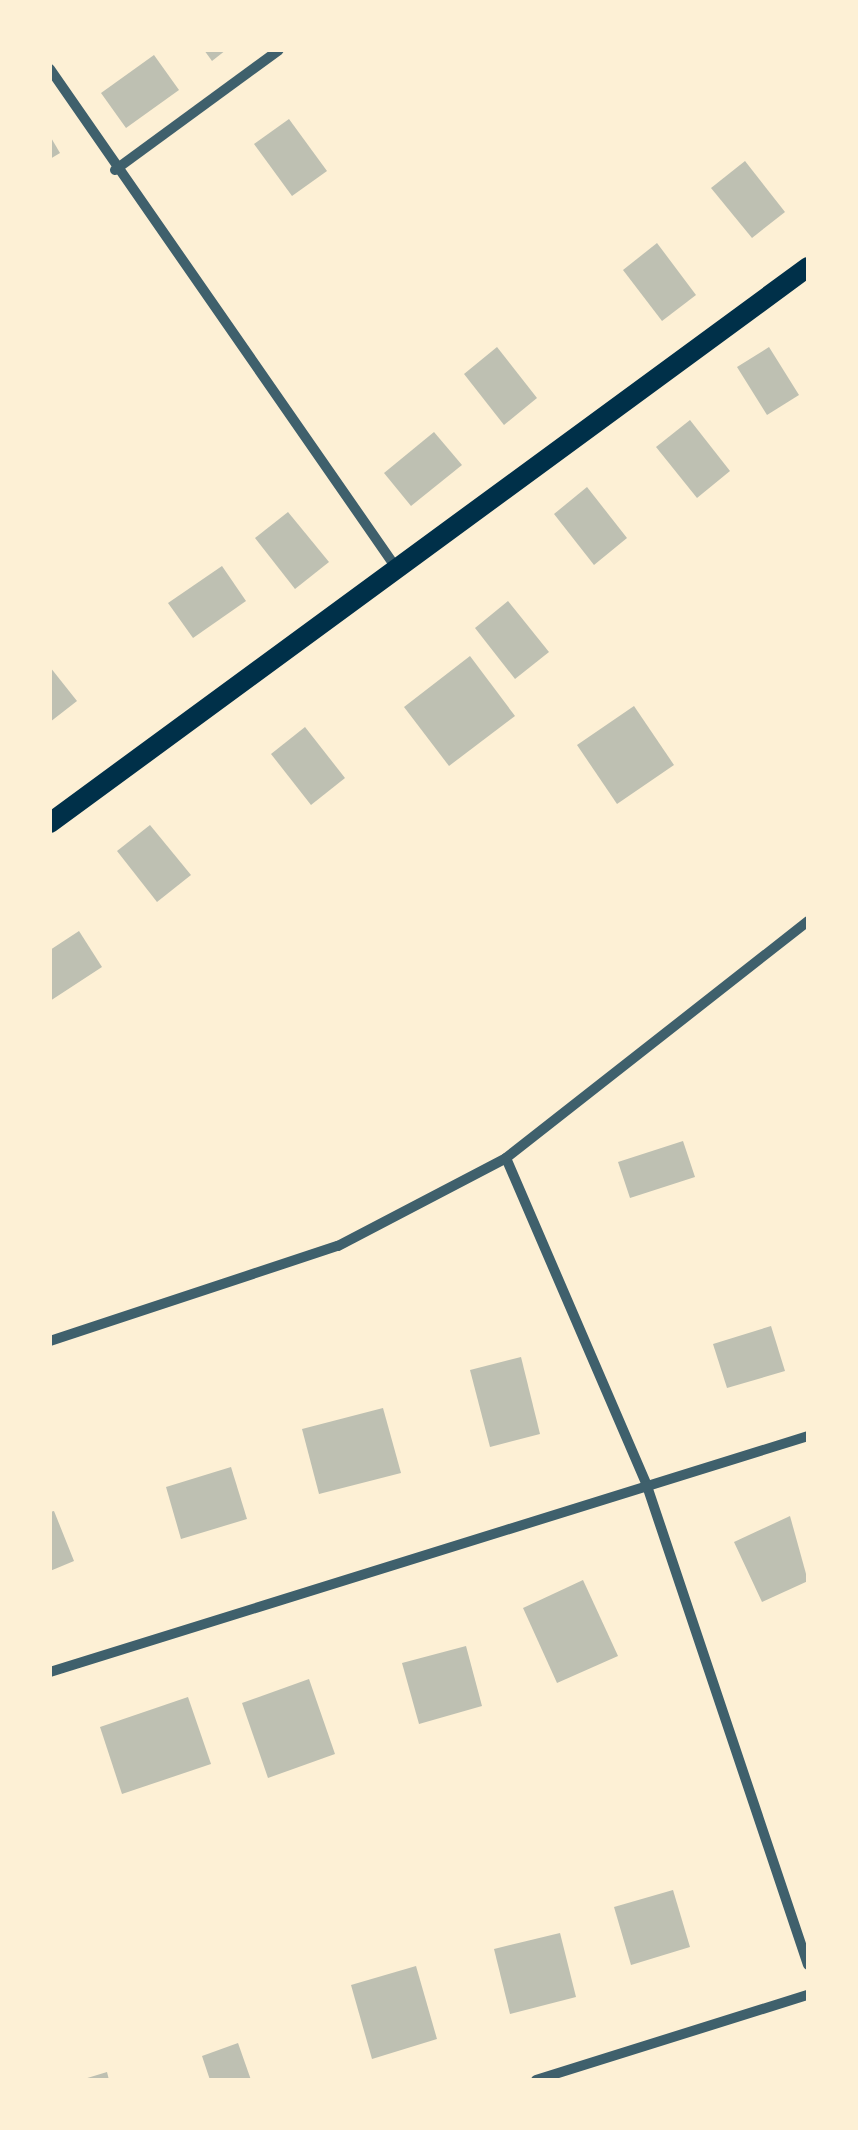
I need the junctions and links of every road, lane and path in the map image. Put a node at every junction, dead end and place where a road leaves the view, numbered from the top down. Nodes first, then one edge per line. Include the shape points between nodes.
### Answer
1 (279, 50) edge
2 (50, 69) edge
3 (115, 170) junction
4 (808, 267) edge
5 (397, 570) junction
6 (50, 823) edge
7 (808, 921) edge
8 (506, 1158) junction
9 (50, 1341) edge
10 (808, 1436) edge
11 (647, 1486) junction
12 (50, 1672) edge
13 (808, 1965) edge
14 (808, 1995) edge
15 (536, 2080) edge

1 - 3 street
2 - 3 street
3 - 5 street
4 - 5 main road
5 - 6 main road
7 - 8 street
8 - 9 street via 338,1246
8 - 11 street
10 - 11 street
11 - 12 street
11 - 13 street
14 - 15 street

